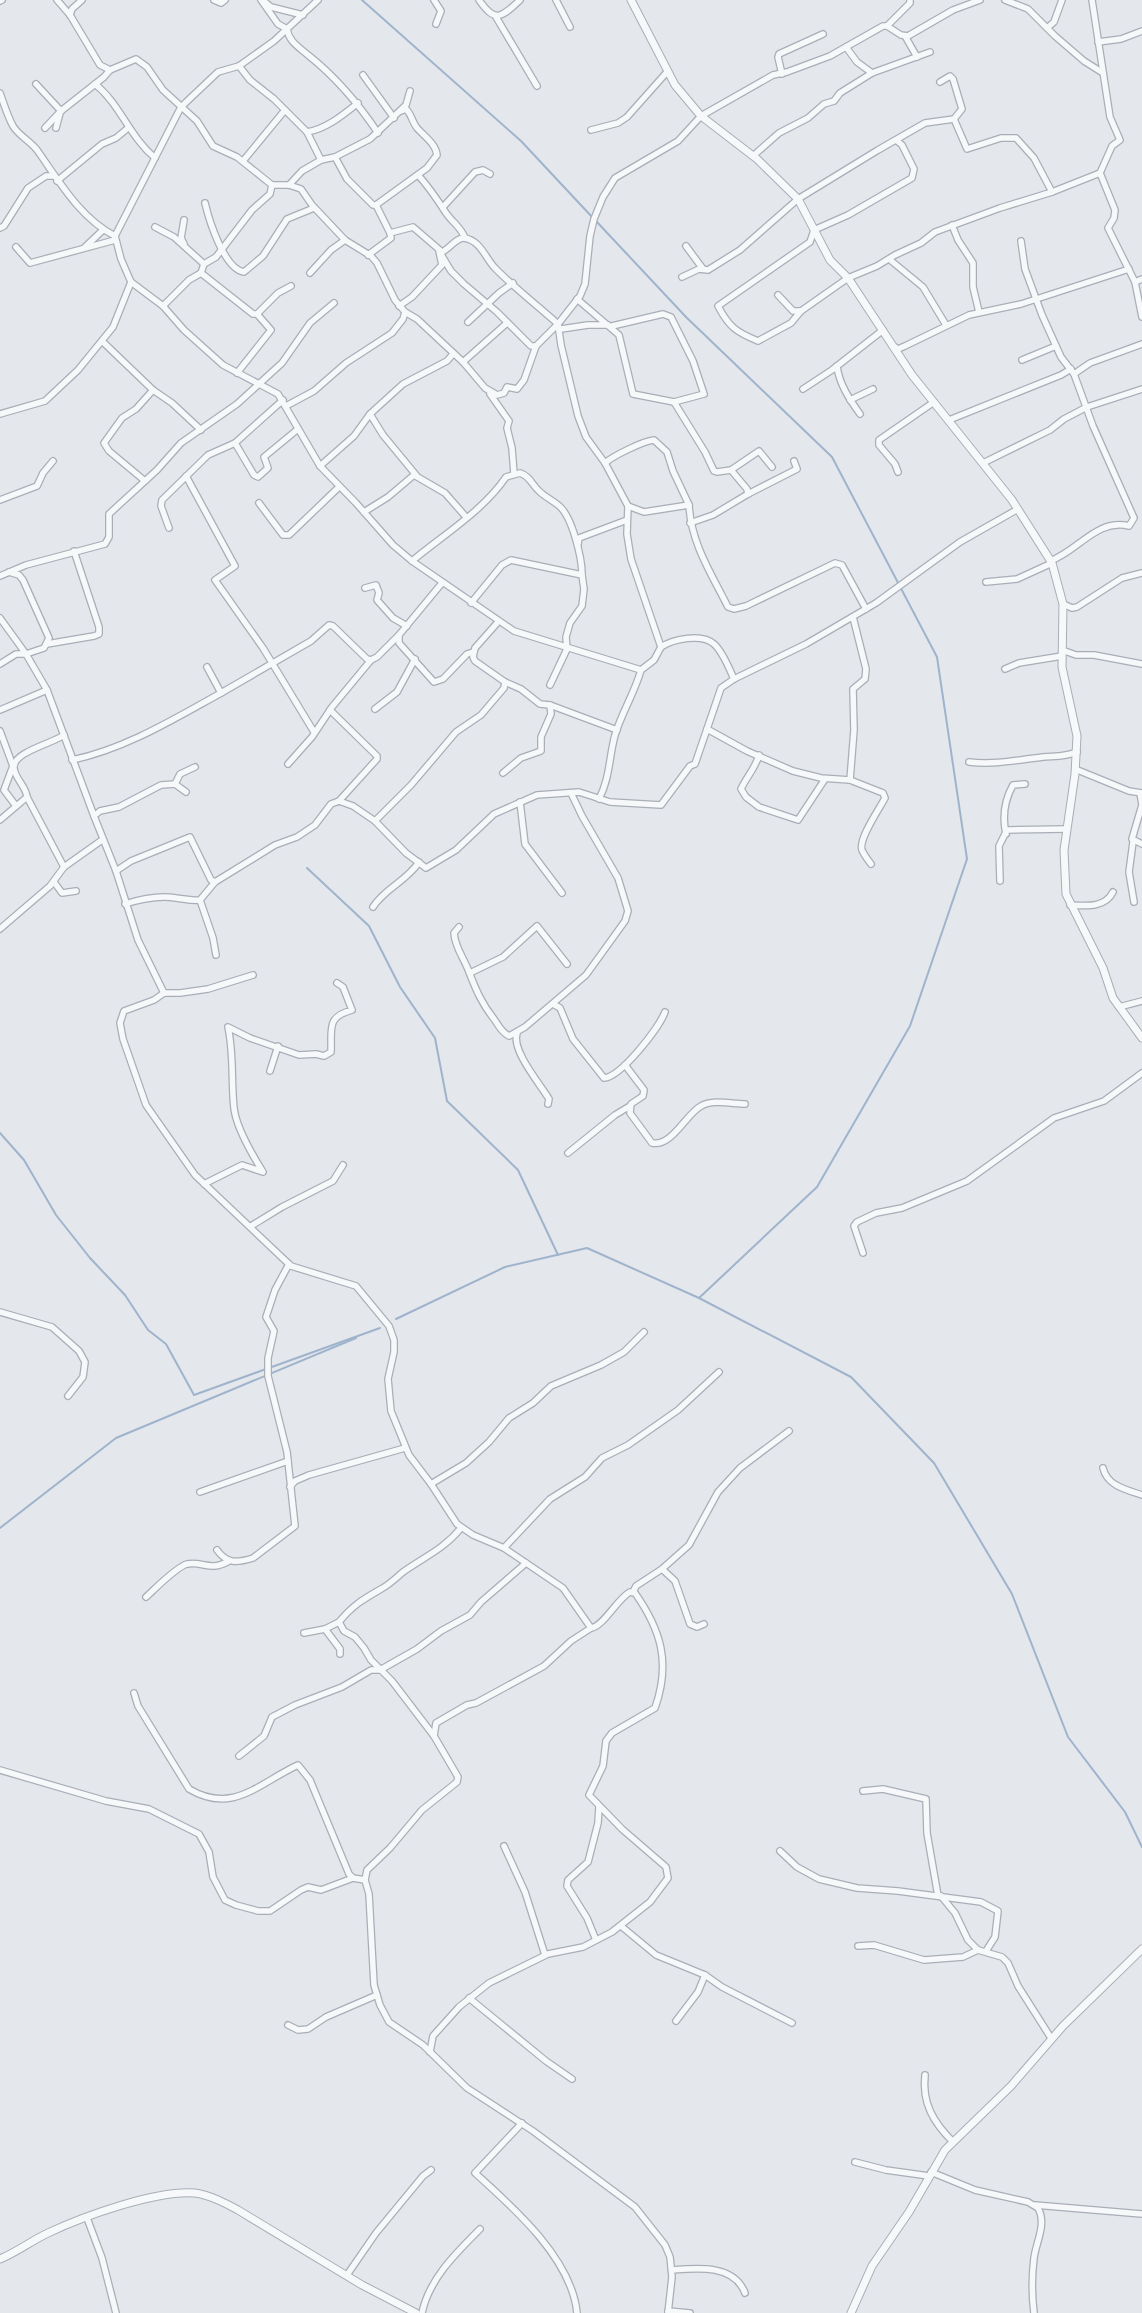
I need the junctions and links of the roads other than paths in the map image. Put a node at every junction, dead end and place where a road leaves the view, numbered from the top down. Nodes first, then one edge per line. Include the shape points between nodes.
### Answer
1 (57, 0) edge
2 (82, 0) edge
3 (214, 0) edge
4 (225, 0) edge
5 (318, 0) edge
6 (434, 0) edge
7 (479, 0) edge
8 (520, 0) edge
9 (556, 0) edge
10 (631, 0) edge
11 (910, 0) edge
12 (980, 0) edge
13 (1005, 0) edge
14 (1062, 0) edge
15 (1092, 0) edge
16 (262, 1) edge
17 (70, 15) junction
18 (303, 15) junction
19 (496, 17) junction
20 (436, 24) dead end
21 (887, 26) junction
22 (570, 27) dead end
23 (1047, 28) junction
24 (287, 29) junction
25 (1142, 32) edge
26 (823, 34) dead end
27 (905, 36) junction
28 (1098, 42) junction
29 (846, 47) junction
30 (930, 52) dead end
31 (917, 57) junction
32 (238, 66) junction
33 (110, 70) junction
34 (667, 72) junction
35 (1103, 73) junction
36 (782, 74) junction
37 (872, 74) junction
38 (363, 76) dead end
39 (940, 82) dead end
40 (36, 84) dead end
41 (95, 84) junction
42 (537, 86) dead end
43 (410, 91) dead end
44 (0, 93) edge
45 (358, 103) junction
46 (181, 107) junction
47 (61, 110) junction
48 (285, 110) junction
49 (401, 111) junction
50 (701, 116) junction
51 (394, 118) junction
52 (954, 118) junction
53 (45, 128) dead end
54 (56, 128) dead end
55 (128, 128) junction
56 (591, 130) dead end
57 (307, 132) junction
58 (378, 133) junction
59 (896, 140) junction
60 (752, 156) junction
61 (335, 157) junction
62 (155, 158) junction
63 (321, 160) junction
64 (243, 161) junction
65 (1100, 173) junction
66 (490, 174) dead end
67 (418, 175) junction
68 (55, 178) junction
69 (272, 185) junction
70 (288, 185) junction
71 (1052, 192) junction
72 (798, 199) junction
73 (205, 203) dead end
74 (376, 205) junction
75 (443, 207) junction
76 (314, 208) junction
77 (184, 220) dead end
78 (952, 225) junction
79 (0, 228) edge
80 (155, 228) dead end
81 (103, 230) junction
82 (814, 230) junction
83 (390, 233) junction
84 (115, 238) junction
85 (465, 238) junction
86 (345, 240) junction
87 (1020, 241) dead end
88 (185, 246) junction
89 (686, 246) dead end
90 (16, 247) dead end
91 (85, 247) junction
92 (220, 249) junction
93 (438, 251) junction
94 (368, 255) junction
95 (889, 259) junction
96 (204, 264) junction
97 (703, 269) junction
98 (1129, 269) junction
99 (202, 273) junction
100 (310, 273) dead end
101 (682, 277) dead end
102 (848, 278) junction
103 (1142, 279) edge
104 (132, 282) junction
105 (1135, 282) junction
106 (513, 283) junction
107 (290, 286) dead end
108 (778, 295) dead end
109 (577, 298) junction
110 (1036, 299) junction
111 (334, 303) dead end
112 (486, 305) junction
113 (163, 306) junction
114 (399, 306) junction
115 (800, 311) junction
116 (405, 312) junction
117 (979, 312) junction
118 (257, 314) junction
119 (1142, 317) edge
120 (468, 322) dead end
121 (508, 323) junction
122 (946, 325) junction
123 (560, 326) junction
124 (610, 326) junction
125 (883, 330) junction
126 (103, 342) junction
127 (1142, 344) edge
128 (892, 345) junction
129 (536, 346) junction
130 (1056, 346) junction
131 (453, 354) junction
132 (1022, 360) dead end
133 (463, 362) junction
134 (837, 366) junction
135 (1072, 372) junction
136 (237, 373) junction
137 (259, 384) junction
138 (484, 388) junction
139 (873, 388) dead end
140 (803, 389) dead end
141 (1142, 389) edge
142 (153, 390) junction
143 (850, 400) junction
144 (674, 402) junction
145 (934, 402) junction
146 (284, 403) junction
147 (1087, 407) junction
148 (0, 414) edge
149 (370, 414) junction
150 (860, 414) dead end
151 (949, 420) junction
152 (298, 429) junction
153 (201, 430) junction
154 (234, 443) junction
155 (53, 461) dead end
156 (794, 461) dead end
157 (983, 463) junction
158 (605, 464) junction
159 (320, 466) junction
160 (772, 466) dead end
161 (731, 470) junction
162 (898, 472) dead end
163 (514, 474) junction
164 (416, 475) junction
165 (186, 476) junction
166 (146, 481) junction
167 (339, 487) junction
168 (748, 494) junction
169 (0, 500) edge
170 (259, 502) dead end
171 (689, 505) junction
172 (628, 506) junction
173 (1018, 509) junction
174 (364, 512) junction
175 (466, 517) junction
176 (628, 520) junction
177 (690, 522) junction
178 (169, 528) dead end
179 (578, 544) junction
180 (74, 551) junction
181 (412, 561) junction
182 (1051, 562) junction
183 (9, 572) junction
184 (1142, 573) edge
185 (582, 574) junction
186 (0, 576) edge
187 (986, 582) dead end
188 (442, 583) junction
189 (365, 588) dead end
190 (471, 603) junction
191 (1063, 604) junction
192 (866, 609) junction
193 (852, 617) junction
194 (0, 618) edge
195 (498, 622) junction
196 (407, 626) junction
197 (399, 635) junction
198 (47, 644) junction
199 (661, 647) junction
200 (567, 649) junction
201 (473, 652) junction
202 (1062, 653) junction
203 (26, 654) junction
204 (415, 659) junction
205 (371, 660) junction
206 (0, 664) edge
207 (1142, 664) edge
208 (272, 665) junction
209 (207, 667) dead end
210 (1005, 669) dead end
211 (641, 670) junction
212 (734, 679) junction
213 (505, 682) junction
214 (550, 685) dead end
215 (47, 690) junction
216 (221, 693) junction
217 (550, 705) junction
218 (375, 709) dead end
219 (0, 710) edge
220 (330, 710) junction
221 (707, 729) junction
222 (617, 730) junction
223 (0, 731) edge
224 (314, 732) junction
225 (64, 735) junction
226 (1077, 752) junction
227 (759, 755) junction
228 (72, 760) junction
229 (969, 762) dead end
230 (288, 764) dead end
231 (14, 766) junction
232 (195, 767) dead end
233 (1076, 769) junction
234 (503, 773) dead end
235 (825, 779) junction
236 (850, 780) junction
237 (175, 784) junction
238 (1025, 784) dead end
239 (186, 792) dead end
240 (571, 793) junction
241 (1141, 793) edge
242 (27, 796) junction
243 (599, 799) junction
244 (339, 801) junction
245 (520, 802) junction
246 (16, 806) junction
247 (94, 816) junction
248 (0, 820) edge
249 (375, 821) junction
250 (1067, 829) junction
251 (1006, 834) junction
252 (102, 840) junction
253 (1133, 842) junction
254 (1142, 844) edge
255 (419, 862) junction
256 (871, 864) dead end
257 (64, 867) junction
258 (116, 872) junction
259 (1000, 881) dead end
260 (54, 882) junction
261 (215, 882) junction
262 (76, 891) dead end
263 (1113, 892) dead end
264 (562, 893) dead end
265 (200, 900) junction
266 (1134, 902) dead end
267 (125, 904) junction
268 (1070, 905) junction
269 (373, 907) dead end
270 (459, 927) dead end
271 (0, 930) edge
272 (216, 955) dead end
273 (567, 964) dead end
274 (470, 973) junction
275 (253, 975) dead end
276 (337, 983) dead end
277 (164, 993) junction
278 (1142, 1002) edge
279 (553, 1004) junction
280 (1120, 1007) junction
281 (665, 1012) dead end
282 (517, 1033) junction
283 (1142, 1038) edge
284 (278, 1046) junction
285 (626, 1065) junction
286 (270, 1071) dead end
287 (1142, 1073) edge
288 (548, 1104) dead end
289 (745, 1104) dead end
290 (630, 1106) junction
291 (568, 1153) dead end
292 (343, 1165) dead end
293 (204, 1184) junction
294 (251, 1226) junction
295 (863, 1254) dead end
296 (289, 1264) junction
297 (0, 1312) edge
298 (644, 1332) dead end
299 (719, 1372) dead end
300 (68, 1396) dead end
301 (789, 1431) dead end
302 (405, 1448) junction
303 (288, 1461) junction
304 (1103, 1468) dead end
305 (431, 1484) junction
306 (290, 1486) junction
307 (200, 1492) dead end
308 (1142, 1495) edge
309 (461, 1528) junction
310 (504, 1548) junction
311 (217, 1550) dead end
312 (229, 1561) junction
313 (526, 1563) junction
314 (662, 1570) junction
315 (633, 1592) junction
316 (146, 1597) dead end
317 (338, 1622) junction
318 (704, 1624) dead end
319 (591, 1628) junction
320 (325, 1629) junction
321 (304, 1633) dead end
322 (340, 1654) dead end
323 (380, 1670) junction
324 (134, 1693) dead end
325 (434, 1736) junction
326 (239, 1756) dead end
327 (0, 1770) edge
328 (863, 1791) dead end
329 (599, 1807) junction
330 (504, 1846) dead end
331 (780, 1851) dead end
332 (353, 1878) junction
333 (365, 1880) junction
334 (939, 1896) junction
335 (621, 1926) junction
336 (596, 1940) junction
337 (858, 1946) dead end
338 (1142, 1949) edge
339 (978, 1950) junction
340 (986, 1951) junction
341 (545, 1955) junction
342 (705, 1975) junction
343 (377, 1995) junction
344 (469, 1998) junction
345 (676, 2021) dead end
346 (792, 2024) dead end
347 (288, 2025) dead end
348 (1051, 2038) junction
349 (430, 2052) junction
350 (925, 2075) dead end
351 (572, 2079) dead end
352 (522, 2123) junction
353 (953, 2142) junction
354 (855, 2162) dead end
355 (431, 2170) dead end
356 (930, 2174) junction
357 (1035, 2205) junction
358 (1142, 2214) edge
359 (87, 2218) junction
360 (480, 2229) dead end
361 (0, 2259) edge
362 (672, 2270) junction
363 (346, 2276) junction
364 (745, 2293) dead end
365 (668, 2312) edge
366 (116, 2313) edge
367 (416, 2313) edge
368 (422, 2313) edge
369 (577, 2313) edge
370 (690, 2313) edge
371 (851, 2313) edge
372 (1034, 2313) edge

1 - 17 street
2 - 17 street
3 - 4 street via 221,3
5 - 18 street
6 - 20 street via 441,11
7 - 19 street
8 - 19 street
9 - 22 street
10 - 34 street
11 - 21 street
12 - 27 street via 953,10
13 - 23 street via 1028,9
14 - 23 street via 1054,22
15 - 28 street
16 - 18 street via 271,7
16 - 24 street via 278,24
17 - 33 street via 100,65
18 - 24 street
19 - 42 street
21 - 27 street
21 - 29 street
23 - 35 street via 1084,61
24 - 32 street
24 - 45 street via 290,40 329,72
25 - 28 street
26 - 36 street via 780,54
27 - 31 street
28 - 35 street
29 - 36 street via 810,65
29 - 37 street
30 - 31 street
31 - 37 street
32 - 46 street via 218,72
32 - 48 street
33 - 41 street
33 - 46 street via 131,60 139,60
34 - 50 street
34 - 56 street via 627,117 618,123
35 - 65 street via 1110,117 1120,140 1112,146
36 - 50 street via 773,75
37 - 60 street via 779,134
38 - 51 street
39 - 52 street via 950,76 953,79 962,110
40 - 47 street
41 - 47 street
41 - 55 street via 114,101
43 - 49 street
44 - 68 street via 13,126 37,150
45 - 57 street via 321,128
45 - 58 street
46 - 62 street
46 - 64 street via 197,121 213,146
47 - 53 street
47 - 54 street
48 - 57 street
48 - 64 street
49 - 51 street
49 - 67 street via 406,109 409,112 415,127 437,151 434,162
50 - 60 street
50 - 109 street via 678,141 626,170 608,186 590,236 585,284
51 - 58 street
52 - 59 street via 925,123
52 - 71 street via 967,149 1001,138 1016,138 1034,158
55 - 62 street
55 - 68 street
57 - 63 street
58 - 61 street
59 - 72 street
59 - 82 street via 914,169 912,178 848,215
60 - 72 street
61 - 63 street
61 - 74 street via 347,179
62 - 84 street
63 - 70 street via 302,171
64 - 69 street
65 - 71 street
65 - 98 street via 1115,210 1108,228
66 - 75 street via 482,170 475,172
67 - 74 street
67 - 75 street
68 - 79 street via 46,176 28,188
68 - 81 street
69 - 70 street
69 - 92 street via 270,194 252,210
70 - 76 street via 301,189
71 - 78 street
72 - 82 street
72 - 97 street via 740,250 708,270
73 - 92 street
74 - 83 street
75 - 85 street
76 - 86 street
76 - 92 street via 287,219 262,256 244,272
77 - 88 street via 181,238
78 - 95 street
78 - 117 street via 973,263
80 - 88 street
81 - 84 street
81 - 91 street
82 - 102 street via 830,260
82 - 115 street via 810,242 718,306 728,324 758,342 791,323
83 - 93 street via 413,227
83 - 94 street via 391,238
84 - 91 street
84 - 104 street
85 - 93 street via 456,240 450,249
85 - 106 street via 485,252 493,266
86 - 94 street
86 - 100 street
87 - 110 street via 1025,269
88 - 96 street
89 - 97 street
90 - 91 street via 30,263
92 - 96 street via 216,257
93 - 112 street via 451,271
93 - 114 street via 442,265
94 - 114 street via 382,269
95 - 102 street
95 - 122 street via 923,287
96 - 99 street
97 - 101 street
98 - 105 street
98 - 110 street
99 - 113 street via 188,280
99 - 118 street
102 - 115 street
102 - 125 street
103 - 105 street
104 - 113 street
104 - 126 street
105 - 119 street
106 - 112 street
106 - 123 street
107 - 118 street
108 - 115 street via 793,311
109 - 123 street
109 - 124 street
110 - 117 street
110 - 130 street
111 - 137 street via 310,323 282,363
112 - 120 street
112 - 121 street
113 - 136 street via 202,347
114 - 116 street
116 - 131 street via 417,319
116 - 146 street via 392,333 346,364 314,391
117 - 122 street
118 - 136 street via 271,330
121 - 129 street via 531,346
121 - 133 street
122 - 128 street via 906,346 898,348
123 - 124 street
123 - 129 street
123 - 158 street via 561,345 578,416 586,438
124 - 144 street via 619,335 624,349 633,394
124 - 144 street via 663,314 671,317 705,392
125 - 128 street
125 - 134 street
126 - 142 street
126 - 148 street via 50,398
127 - 135 street
128 - 145 street
129 - 138 street via 524,380 517,389 508,387 497,395
130 - 132 street
130 - 135 street
131 - 133 street
131 - 149 street via 447,362 403,384
133 - 138 street
134 - 140 street
134 - 143 street
135 - 147 street
135 - 151 street
136 - 137 street
137 - 146 street via 271,389
137 - 153 street
138 - 163 street via 509,421 507,428
139 - 143 street
141 - 147 street
142 - 153 street
142 - 166 street via 136,409 122,418 104,443 109,451
143 - 150 street
144 - 161 street via 714,471
145 - 151 street
145 - 162 street via 879,440 879,445 896,464
146 - 152 street
146 - 154 street
147 - 157 street
147 - 182 street via 1134,521 1129,526 1115,523 1106,526
149 - 159 street via 354,436
149 - 164 street
151 - 157 street
152 - 154 street via 264,457 268,468 258,476 254,475
152 - 159 street
153 - 166 street via 180,443
154 - 165 street via 208,455
155 - 169 street via 37,486
156 - 168 street via 797,469
157 - 173 street
158 - 171 street via 612,456 646,440 654,440 667,452
158 - 172 street
159 - 167 street
160 - 161 street via 759,451
161 - 168 street
163 - 175 street via 506,477 494,493
163 - 179 street via 524,474 540,492 558,505 568,519
164 - 174 street
164 - 175 street via 445,493
165 - 178 street via 162,500
165 - 208 street via 235,566 215,580
166 - 180 street via 109,514 107,542
167 - 170 street via 289,535 278,531
167 - 174 street
168 - 177 street via 713,515
171 - 172 street via 644,512
171 - 177 street
172 - 176 street
173 - 182 street
173 - 192 street via 960,542
174 - 181 street
175 - 181 street
176 - 179 street via 589,533 579,538
176 - 199 street via 631,558
177 - 192 street via 700,556 728,607 734,610 835,563 842,565
179 - 185 street
180 - 183 street
180 - 198 street via 99,634
181 - 188 street
182 - 187 street via 1017,579
182 - 191 street
183 - 186 street
183 - 198 street via 23,580 49,638
184 - 191 street via 1122,578 1077,607
185 - 190 street via 512,560 502,565
185 - 200 street via 584,599 570,623
188 - 190 street
188 - 196 street
189 - 196 street via 376,585 377,600 393,618
190 - 195 street
191 - 202 street
192 - 193 street
193 - 212 street
193 - 236 street via 866,669 864,679 853,689
194 - 203 street
195 - 200 street via 514,631
195 - 201 street
196 - 197 street
197 - 204 street via 399,643
197 - 205 street
198 - 203 street
199 - 211 street via 654,660
199 - 212 street via 684,639 712,641
200 - 211 street
200 - 214 street
201 - 204 street via 439,682 430,680
201 - 213 street via 476,661
202 - 207 street
202 - 210 street
202 - 226 street
203 - 206 street via 21,652
203 - 215 street
204 - 218 street via 397,692
205 - 208 street via 329,625 311,641
205 - 220 street
208 - 216 street
208 - 224 street
209 - 216 street
211 - 222 street
212 - 221 street via 721,688
213 - 217 street via 521,689 540,704
213 - 249 street via 504,688 481,716 456,732 412,785
215 - 219 street
215 - 225 street
216 - 228 street via 110,750
217 - 222 street
217 - 234 street via 551,714 541,736 541,751 521,758
220 - 224 street
220 - 244 street via 377,756
221 - 227 street
221 - 243 street via 695,764 690,766 661,805
222 - 243 street via 607,782
223 - 231 street
224 - 230 street
225 - 228 street
225 - 231 street via 35,748
226 - 229 street via 1065,757 1048,756 1001,764
226 - 233 street
227 - 235 street via 793,771
227 - 235 street via 755,769 741,789 746,797 764,810 798,820
228 - 247 street
231 - 242 street
231 - 246 street via 4,790
232 - 237 street via 180,774
233 - 241 street
233 - 250 street
235 - 236 street
236 - 256 street via 868,785 885,796 862,846
237 - 239 street
237 - 247 street via 161,785
238 - 251 street via 1013,785 1007,797 1004,812
240 - 243 street via 579,792
240 - 245 street via 537,795
240 - 279 street via 618,878 628,911 625,921 600,958 578,984
241 - 253 street via 1142,805 1132,835
242 - 246 street
242 - 257 street
244 - 249 street via 354,806
244 - 261 street via 331,804 318,823 297,837 275,845
245 - 255 street via 494,814 447,856 426,868
245 - 264 street via 524,844
246 - 248 street
247 - 252 street
249 - 255 street via 384,833
250 - 251 street via 1010,830
250 - 268 street via 1064,881
251 - 259 street via 1000,846
252 - 257 street
252 - 258 street
253 - 254 street
253 - 266 street via 1129,872
255 - 269 street
257 - 260 street
258 - 261 street via 131,861 190,838
258 - 267 street
260 - 262 street via 62,893
260 - 271 street
261 - 265 street
263 - 268 street via 1104,903
265 - 267 street via 166,897
265 - 272 street via 214,938
267 - 277 street via 138,940
268 - 280 street
270 - 274 street via 454,933 455,943
273 - 274 street via 537,926 503,957
274 - 282 street via 483,1006 501,1031 509,1036
275 - 277 street via 208,989
276 - 284 street via 343,987 352,1010 338,1015 332,1022 331,1052 324,1056 299,1055
277 - 293 street via 124,1011 120,1023 123,1039 146,1105
278 - 280 street
279 - 282 street
279 - 285 street via 560,1008 573,1039 602,1076 611,1077
280 - 283 street
281 - 285 street via 654,1032
282 - 288 street via 518,1048 549,1099
284 - 286 street
284 - 293 street via 228,1027 232,1045 234,1109 239,1126 263,1172 242,1165
285 - 290 street via 644,1090 643,1096
287 - 295 street via 1104,1101 1054,1118 967,1180 902,1208 876,1213 857,1222 854,1226
289 - 290 street via 718,1102 701,1106 658,1144 652,1143 642,1130 630,1113
290 - 291 street
292 - 294 street via 333,1180
293 - 294 street
294 - 296 street
296 - 302 street via 356,1286 389,1326 394,1352 388,1379 389,1404
296 - 303 street via 266,1317 274,1332 268,1373
297 - 300 street via 52,1327 80,1350 85,1362 83,1377
298 - 305 street via 624,1352 601,1366 550,1386 533,1403 509,1418 466,1463
299 - 310 street via 678,1410 628,1445 602,1458 585,1477 550,1499
301 - 314 street via 740,1468 718,1492 689,1545
302 - 305 street
302 - 306 street via 302,1477
303 - 306 street
303 - 307 street
304 - 308 street via 1111,1482
305 - 309 street
306 - 312 street via 295,1522 292,1530 253,1558
309 - 310 street
309 - 317 street via 433,1555 355,1604
310 - 313 street
311 - 312 street
312 - 316 street via 214,1567 183,1566
313 - 319 street via 563,1588
313 - 323 street via 470,1615
314 - 315 street via 636,1586
314 - 318 street via 675,1581 690,1624 698,1627
315 - 319 street via 623,1597 596,1627
315 - 329 street via 656,1627 664,1658 662,1677 655,1708 612,1733 606,1741 603,1766 589,1794
317 - 320 street
317 - 323 street via 344,1631 355,1637
319 - 325 street via 536,1671 436,1723
320 - 321 street
320 - 322 street via 340,1648
323 - 325 street
323 - 326 street via 371,1670 342,1687 295,1705 272,1718 264,1736
324 - 332 street via 138,1706 188,1789 199,1795 219,1801 232,1799 298,1765 310,1780 344,1865
325 - 333 street via 458,1777 457,1782 422,1810 367,1870
327 - 332 street via 106,1801 148,1809 199,1834 209,1852 213,1877 225,1900 236,1905 270,1911 308,1887 321,1890
328 - 334 street via 883,1790 926,1799 927,1833
329 - 335 street via 666,1867 668,1878 650,1902
329 - 336 street via 588,1862 568,1880 568,1886
330 - 341 street via 525,1892
331 - 334 street via 797,1867 819,1879 857,1888
332 - 333 street
333 - 343 street via 369,1894
334 - 339 street via 955,1913 968,1940
334 - 340 street via 981,1902 998,1911 995,1937
335 - 336 street
335 - 342 street via 656,1955
336 - 341 street via 583,1947
337 - 339 street via 874,1945 924,1960 963,1957
338 - 348 street
339 - 340 street
340 - 348 street via 1002,1956 1008,1963 1018,1986
341 - 344 street via 489,1983
342 - 345 street via 698,1992
342 - 346 street
343 - 347 street via 308,2028 298,2030
343 - 349 street via 389,2022
344 - 349 street via 433,2036
344 - 351 street
348 - 353 street via 1011,2086
349 - 352 street via 467,2088
350 - 353 street via 923,2093 929,2110
352 - 362 street via 635,2207 664,2245
352 - 369 street via 475,2173 512,2206 551,2254 575,2298
353 - 356 street
354 - 356 street via 886,2170
355 - 363 street via 376,2233
356 - 357 street via 985,2193
356 - 371 street via 910,2212 872,2266
357 - 358 street
357 - 372 street via 1042,2222 1034,2259
359 - 361 street via 48,2233
359 - 363 street via 148,2199 182,2194 207,2196 238,2210
359 - 366 street via 102,2258
360 - 368 street via 446,2265 430,2290
362 - 364 street via 724,2271 741,2284
362 - 365 street
363 - 367 street
365 - 370 street

